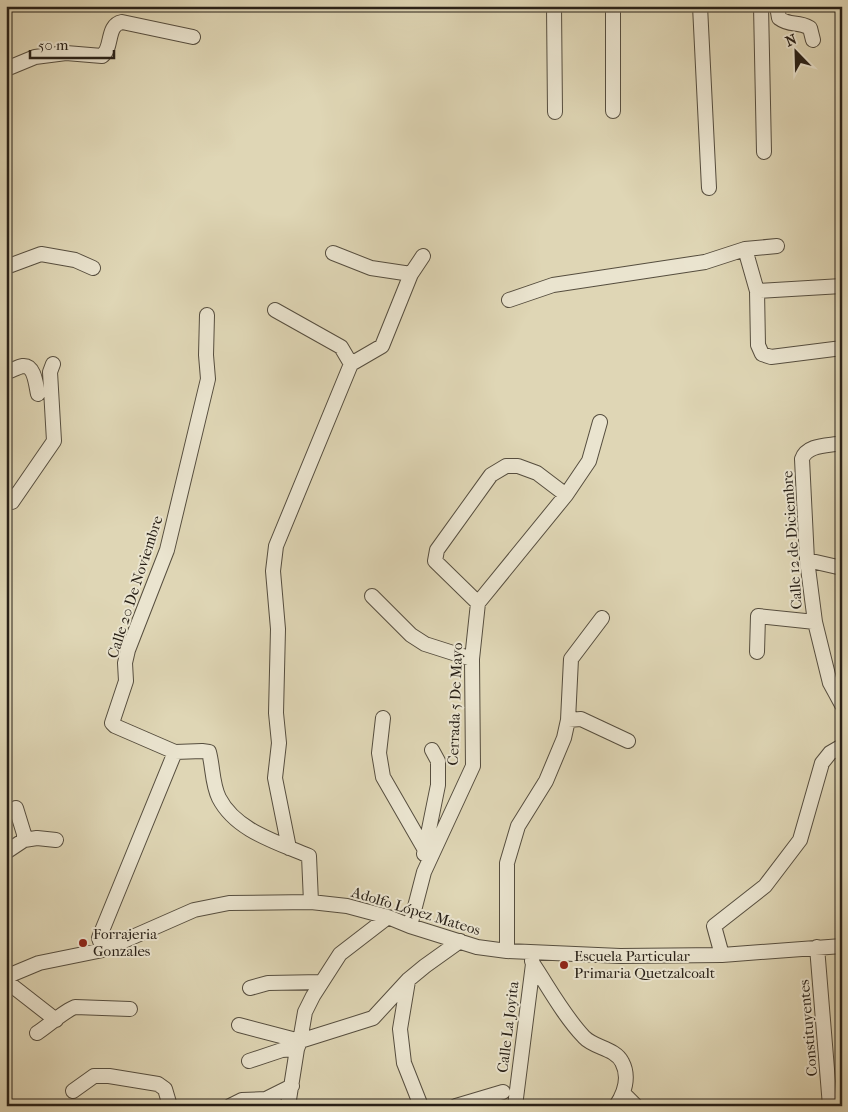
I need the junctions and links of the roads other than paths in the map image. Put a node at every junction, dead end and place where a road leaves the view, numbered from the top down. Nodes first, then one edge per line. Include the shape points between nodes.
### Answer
1 (554, 6) edge
2 (613, 6) edge
3 (700, 6) edge
4 (761, 6) edge
5 (777, 6) edge
6 (193, 37) dead end
7 (813, 40) dead end
8 (6, 69) edge
9 (614, 111) dead end
10 (556, 112) dead end
11 (764, 152) dead end
12 (709, 188) dead end
13 (777, 246) dead end
14 (745, 249) junction
15 (334, 253) dead end
16 (423, 256) dead end
17 (6, 267) edge
18 (93, 268) dead end
19 (411, 274) junction
20 (842, 286) edge
21 (757, 291) junction
22 (509, 300) dead end
23 (275, 310) dead end
24 (207, 315) dead end
25 (842, 348) edge
26 (53, 364) dead end
27 (351, 364) junction
28 (6, 372) edge
29 (38, 394) dead end
30 (600, 422) dead end
31 (842, 443) edge
32 (6, 492) edge
33 (566, 495) junction
34 (807, 560) junction
35 (842, 568) edge
36 (372, 596) dead end
37 (478, 603) junction
38 (602, 618) dead end
39 (815, 622) junction
40 (757, 652) dead end
41 (472, 659) junction
42 (842, 705) edge
43 (383, 718) dead end
44 (568, 720) junction
45 (628, 741) dead end
46 (842, 746) edge
47 (432, 750) dead end
48 (175, 752) junction
49 (16, 808) dead end
50 (24, 840) junction
51 (56, 840) dead end
52 (289, 848) junction
53 (425, 850) junction
54 (6, 852) edge
55 (424, 872) junction
56 (311, 902) junction
57 (388, 917) junction
58 (410, 926) junction
59 (460, 941) junction
60 (842, 946) edge
61 (817, 947) junction
62 (103, 950) junction
63 (507, 951) junction
64 (722, 955) junction
65 (531, 958) junction
66 (6, 979) edge
67 (408, 980) junction
68 (322, 982) junction
69 (250, 988) dead end
70 (130, 1009) dead end
71 (56, 1020) junction
72 (240, 1024) dead end
73 (37, 1033) dead end
74 (298, 1045) junction
75 (249, 1061) dead end
76 (518, 1078) junction
77 (292, 1086) junction
78 (73, 1091) dead end
79 (503, 1092) junction
80 (620, 1100) edge
81 (170, 1106) edge
82 (230, 1106) edge
83 (288, 1106) edge
84 (421, 1106) edge
85 (456, 1106) edge
86 (498, 1106) edge
87 (515, 1106) edge
88 (636, 1106) edge
89 (830, 1106) edge

1 - 10 street
2 - 9 street
3 - 12 street
4 - 11 street
5 - 7 street via 779,18 786,23 810,28
6 - 8 street via 122,22 113,27 106,53 102,56 66,53 36,57
13 - 14 street
14 - 21 street
14 - 22 street via 705,262 553,285
15 - 19 street via 371,268
16 - 19 street
17 - 18 street via 40,254 75,260
19 - 27 street via 382,346
20 - 21 street
21 - 25 street via 758,345 762,354 771,357
23 - 27 street via 341,347
24 - 48 street, Calle 20 De Noviembre via 208,379 167,550 128,650 126,681 112,722
26 - 32 street via 50,372 54,441 12,502
27 - 52 street via 276,546 272,571 278,629 276,713 279,743 275,778
28 - 29 street via 28,367
30 - 33 street via 588,461
31 - 34 street, Calle 12 de Diciembre via 808,449 802,459
33 - 37 street
33 - 37 street via 537,473 518,466 506,466 491,475 437,550 435,560
34 - 35 street, Calle 12 de Diciembre
34 - 39 street, Calle 12 de Diciembre
36 - 41 street via 411,635 425,644
37 - 41 street, Cerrada 5 De Mayo
38 - 44 street via 571,659
39 - 40 street via 758,616
39 - 42 street, Calle 12 de Diciembre via 830,683
41 - 55 street, Cerrada 5 De Mayo via 473,766
43 - 53 street via 378,753 383,776
44 - 45 street via 580,719
44 - 63 street via 546,781 518,826 507,863
46 - 64 street via 822,763 800,840 765,886 714,926
47 - 53 street via 438,761 438,785
48 - 52 street, Calle 20 De Noviembre via 208,752 218,798 232,816 254,832
48 - 62 street via 99,938
49 - 50 street
50 - 51 street
50 - 54 street
52 - 56 street, Calle 20 De Noviembre via 309,856
53 - 55 street
55 - 58 street, Cerrada 5 De Mayo
56 - 57 street, Adolfo López Mateos via 347,906
56 - 62 street, Adolfo López Mateos via 230,903 194,910
57 - 58 street, Adolfo López Mateos
57 - 68 street via 340,954
58 - 59 street, Adolfo López Mateos
59 - 63 street, Adolfo López Mateos
59 - 67 street
60 - 61 street, Adolfo López Mateos
61 - 64 street, Adolfo López Mateos
61 - 89 street, Constituyentes
62 - 66 street, Adolfo López Mateos via 39,964 15,972
63 - 65 street, Adolfo López Mateos
64 - 65 street, Adolfo López Mateos
65 - 76 street, Calle La Joyita
65 - 80 street via 586,1039 622,1061 626,1073
66 - 71 street
67 - 74 street via 373,1018
67 - 84 street via 400,1029 404,1063
68 - 69 street via 268,983
68 - 74 street via 306,1012
70 - 71 street via 75,1007
71 - 73 street
72 - 74 street
74 - 75 street
74 - 77 street
76 - 79 street
76 - 87 street, Calle La Joyita
77 - 82 street via 266,1099 242,1100
77 - 83 street
78 - 81 street via 94,1076 109,1076 158,1084 165,1088
79 - 85 street
79 - 86 street
80 - 88 street

